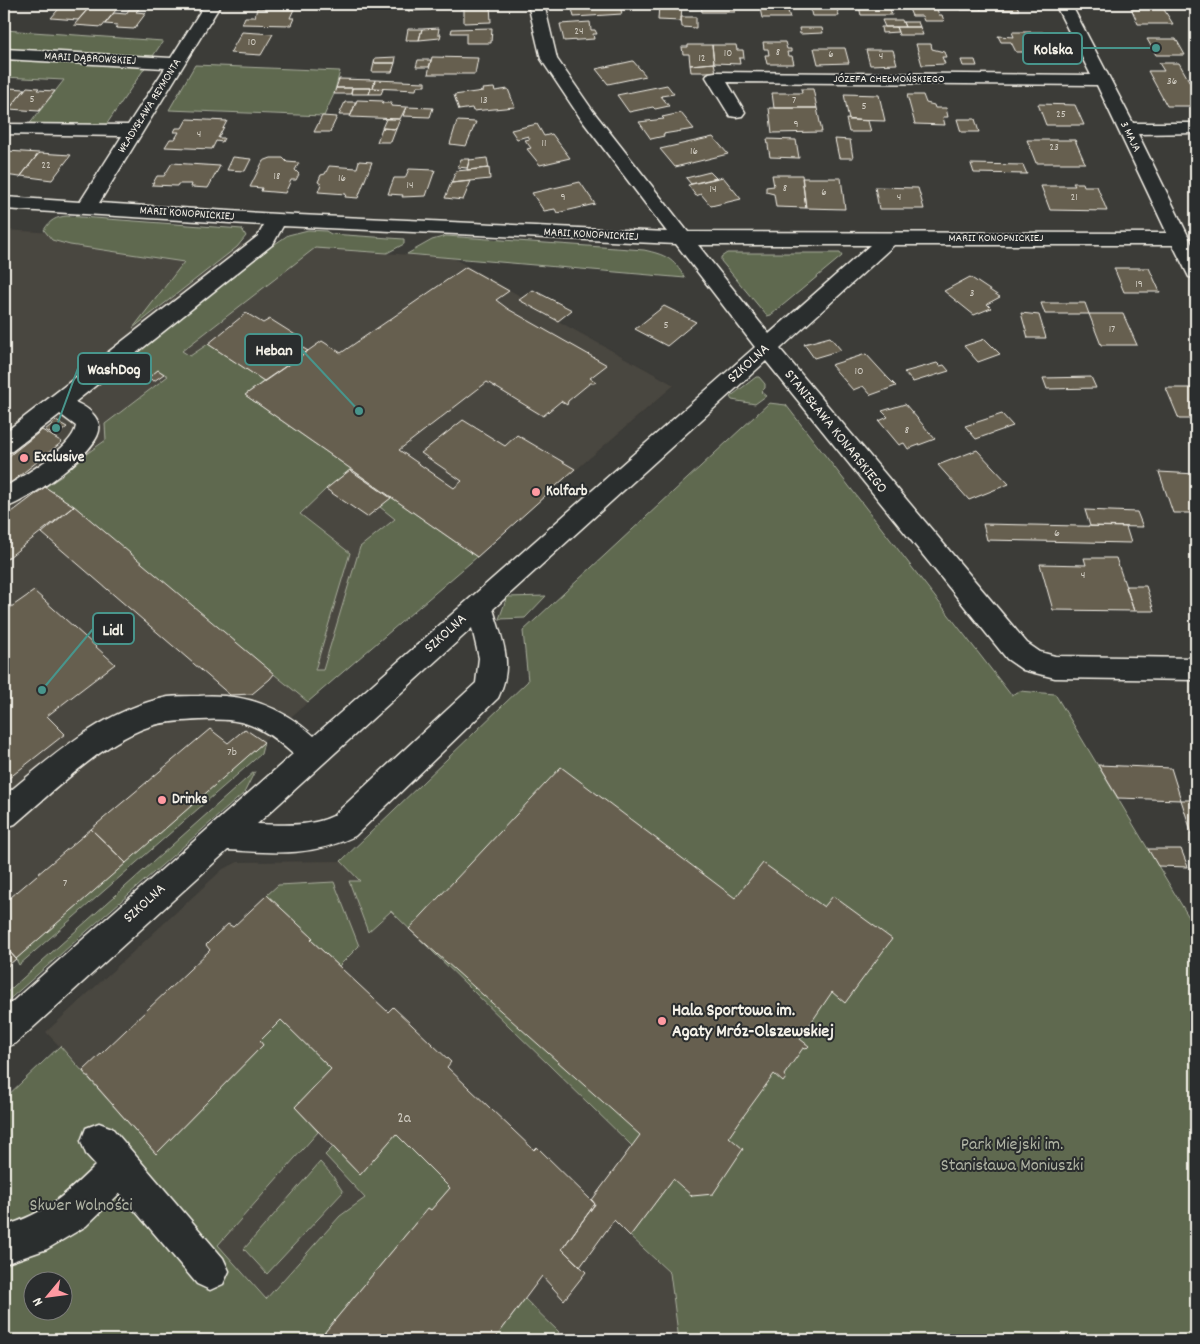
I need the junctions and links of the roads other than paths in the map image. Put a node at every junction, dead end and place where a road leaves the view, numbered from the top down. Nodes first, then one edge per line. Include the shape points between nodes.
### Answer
1 (213, 4) edge
2 (536, 4) edge
3 (1063, 4) edge
4 (4, 54) edge
5 (176, 64) junction
6 (1103, 80) junction
7 (736, 112) dead end
8 (1126, 128) junction
9 (1196, 128) edge
10 (4, 130) edge
11 (134, 131) junction
12 (4, 203) edge
13 (86, 208) junction
14 (277, 220) junction
15 (681, 238) junction
16 (890, 238) junction
17 (1180, 239) junction
18 (1196, 272) edge
19 (767, 348) junction
20 (58, 403) junction
21 (4, 445) edge
22 (4, 499) edge
23 (479, 605) junction
24 (1196, 669) edge
25 (313, 753) junction
26 (4, 814) edge
27 (221, 836) junction
28 (4, 1031) edge
29 (4, 1245) edge
30 (210, 1271) dead end

1 - 5 street, WŁADYSŁAWA REYMONTA
2 - 15 street, STANISŁAWA KONARSKIEGO via 548,59
3 - 6 street, 3 MAJA
4 - 5 street, MARII DĄBROWSKIEJ
5 - 11 street, WŁADYSŁAWA REYMONTA
6 - 7 street, JÓZEFA CHEŁMOŃSKIEGO via 715,77
6 - 8 street, 3 MAJA
8 - 9 street
8 - 17 street, 3 MAJA
10 - 11 street
11 - 13 street, WŁADYSŁAWA REYMONTA
12 - 13 street, MARII KONOPNICKIEJ
13 - 14 street, MARII KONOPNICKIEJ
14 - 15 street, MARII KONOPNICKIEJ
14 - 20 street via 266,240
15 - 16 street, MARII KONOPNICKIEJ
15 - 19 street, STANISŁAWA KONARSKIEGO
16 - 17 street, MARII KONOPNICKIEJ
16 - 19 street, SZKOLNA
17 - 18 street, 3 MAJA
19 - 23 street, SZKOLNA
19 - 24 street, STANISŁAWA KONARSKIEGO via 1017,651 1033,662 1055,667
20 - 21 street
20 - 22 street via 84,418 89,432 86,439
23 - 25 street, SZKOLNA
23 - 27 street via 495,661 494,678 488,690 344,826 327,835 308,838
25 - 26 street via 273,721 248,711 234,707 166,710 132,721 98,739
25 - 27 street, SZKOLNA
27 - 28 street, SZKOLNA
29 - 30 street via 34,1236 73,1213 110,1154

